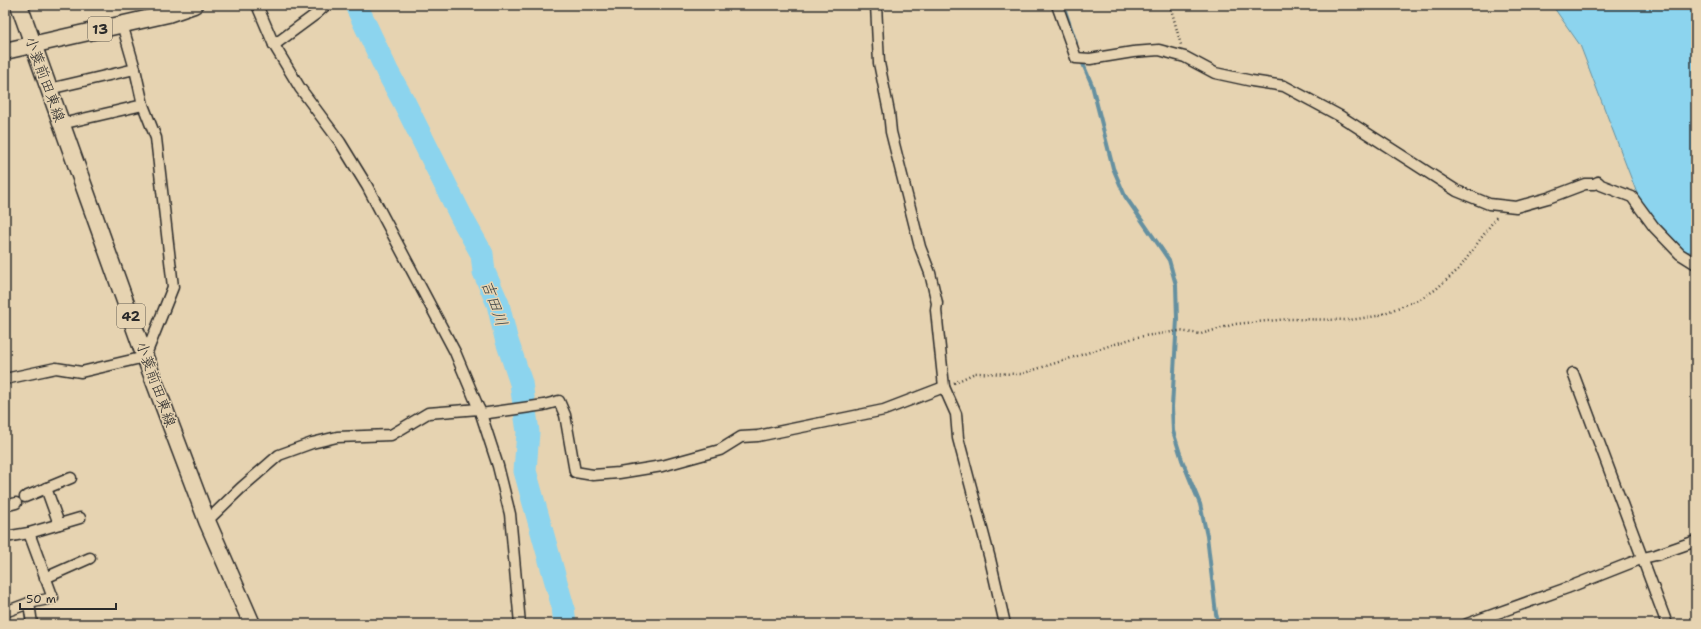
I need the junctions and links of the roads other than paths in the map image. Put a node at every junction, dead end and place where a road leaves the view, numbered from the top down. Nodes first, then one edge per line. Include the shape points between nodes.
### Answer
1 (19, 5) edge
2 (194, 5) edge
3 (257, 5) edge
4 (326, 5) edge
5 (876, 5) edge
6 (1057, 5) edge
7 (122, 24) junction
8 (33, 45) junction
9 (274, 45) junction
10 (5, 51) edge
11 (135, 69) junction
12 (49, 89) junction
13 (144, 104) junction
14 (61, 124) junction
15 (1696, 264) edge
16 (145, 357) junction
17 (1574, 373) dead end
18 (5, 379) edge
19 (944, 387) junction
20 (480, 412) junction
21 (71, 478) dead end
22 (46, 488) junction
23 (25, 497) dead end
24 (16, 503) dead end
25 (5, 506) edge
26 (80, 518) dead end
27 (207, 521) junction
28 (59, 524) junction
29 (29, 533) junction
30 (5, 537) edge
31 (1696, 541) edge
32 (90, 558) dead end
33 (1643, 558) junction
34 (46, 578) junction
35 (29, 603) junction
36 (5, 612) edge
37 (32, 624) edge
38 (252, 624) edge
39 (520, 624) edge
40 (1005, 624) edge
41 (1467, 624) edge
42 (1667, 624) edge

1 - 8 main road, 小蓑前田東線 / 42
2 - 7 main road, 13 via 168,14
3 - 9 street
4 - 9 street
5 - 19 street via 878,63 891,132 937,303
6 - 15 street via 1076,58 1090,59 1159,50 1185,57 1215,73 1284,86 1340,116 1457,191 1489,204 1516,207 1598,182 1632,198 1680,254
7 - 8 main road, 13
7 - 11 street
8 - 10 main road, 13
8 - 12 main road, 小蓑前田東線 / 42
9 - 20 street via 367,186 455,352
11 - 12 street
11 - 13 street
12 - 14 main road, 小蓑前田東線 / 42
13 - 14 street
13 - 16 street via 156,138 173,287
14 - 16 main road, 小蓑前田東線 / 42
16 - 18 street via 81,372 56,368
16 - 27 main road, 小蓑前田東線 / 42
17 - 33 street
19 - 20 street via 884,410 758,436 741,436 720,450 662,466 592,475 576,472 565,415 559,401
19 - 40 street via 956,414 958,438
20 - 27 street via 428,413 392,435 337,437 279,455
20 - 39 street via 498,466 510,514
21 - 22 street
22 - 23 street
22 - 28 street
24 - 25 street
26 - 28 street
27 - 38 main road, 小蓑前田東線 / 42
28 - 29 street
29 - 30 street
29 - 34 street
31 - 33 street
32 - 34 street
33 - 41 street
33 - 42 street
34 - 35 street via 53,598
35 - 36 street
35 - 37 street

